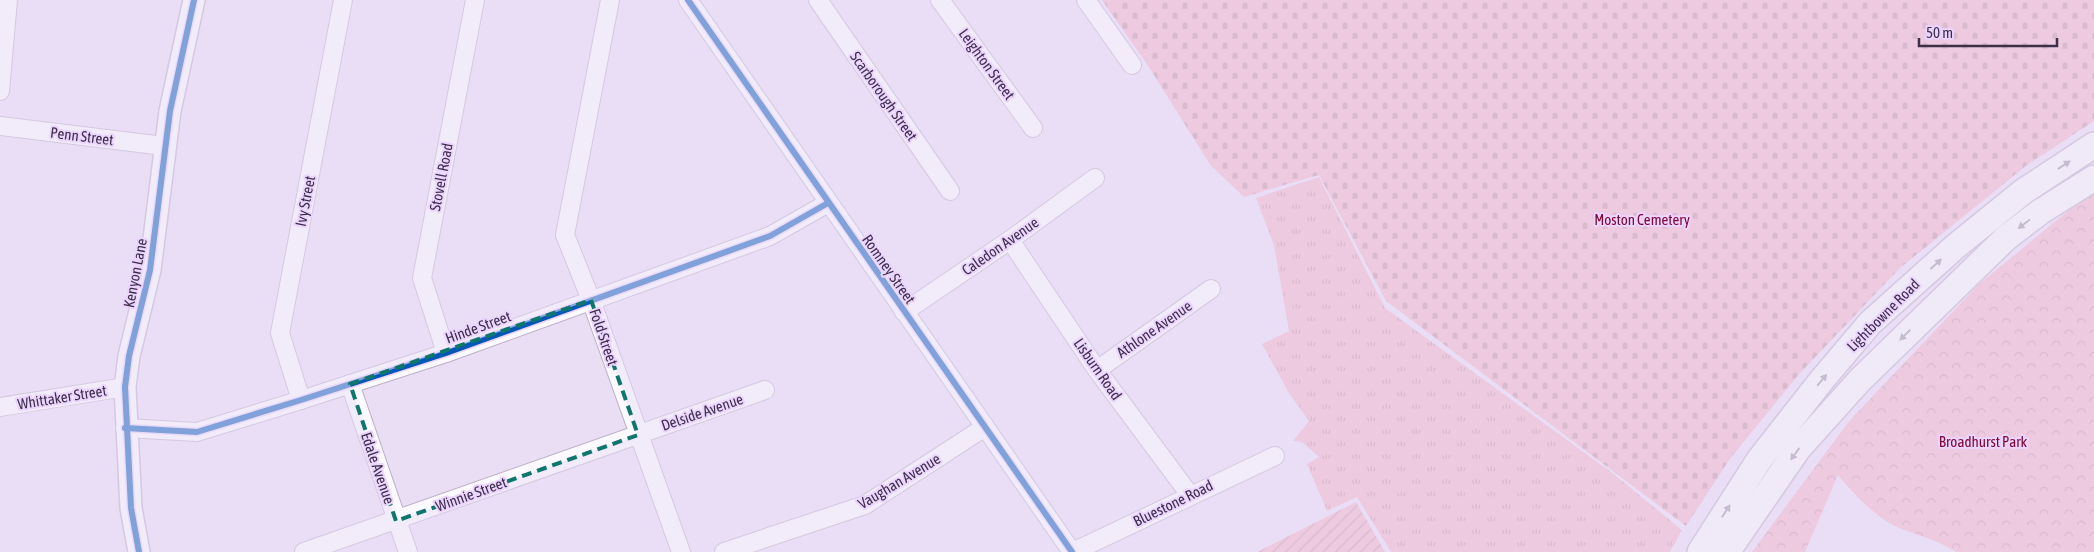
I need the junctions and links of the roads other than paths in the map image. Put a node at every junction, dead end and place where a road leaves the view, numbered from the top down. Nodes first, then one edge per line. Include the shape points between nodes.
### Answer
1 (8, 0) edge
2 (194, 0) edge
3 (343, 0) edge
4 (475, 0) edge
5 (610, 0) edge
6 (688, 0) edge
7 (818, 0) edge
8 (940, 0) edge
9 (1086, 0) edge
10 (3, 19) edge
11 (1132, 65) dead end
12 (0, 91) edge
13 (0, 126) edge
14 (1033, 128) dead end
15 (164, 146) junction
16 (2094, 146) edge
17 (1095, 178) dead end
18 (2094, 178) edge
19 (950, 191) dead end
20 (828, 203) junction
21 (1010, 240) junction
22 (1211, 289) dead end
23 (592, 300) junction
24 (904, 312) junction
25 (446, 352) junction
26 (1097, 370) junction
27 (350, 384) junction
28 (125, 387) junction
29 (765, 390) dead end
30 (301, 400) junction
31 (0, 408) edge
32 (985, 427) junction
33 (125, 428) junction
34 (638, 434) junction
35 (1275, 456) dead end
36 (1190, 495) junction
37 (396, 521) junction
38 (139, 552) edge
39 (304, 552) edge
40 (408, 552) edge
41 (681, 552) edge
42 (724, 552) edge
43 (1072, 552) edge
44 (1700, 552) edge
45 (1727, 552) edge

1 - 10 street
2 - 15 street, Kenyon Lane
3 - 30 street, Ivy Street via 280,333
4 - 25 street, Stovell Road via 422,278
5 - 23 street, Fold Street via 565,235
6 - 20 street, Romney Street
7 - 19 street, Scarborough Street
8 - 14 street, Leighton Street
9 - 11 street
10 - 12 street
13 - 15 street, Penn Street
15 - 28 street, Kenyon Lane via 150,270 129,356
44 -> 16 main road, Lightbowne Road via 1759,460 1870,323 2024,191
17 - 21 street, Caledon Avenue
18 -> 45 main road, Lightbowne Road via 2006,238 1860,380 1798,449
20 - 23 street, Hinde Street via 770,236
20 - 24 street, Romney Street
21 - 24 street, Caledon Avenue
21 - 26 street, Lisburn Road
22 - 26 street, Athlone Avenue
23 - 25 street, Hinde Street
23 - 34 street, Fold Street
24 - 32 street, Romney Street
25 - 27 street, Hinde Street
26 - 36 street, Lisburn Road
27 - 30 street, Hinde Street
27 - 37 street, Edale Avenue
28 - 31 street, Whittaker Street
28 - 33 street, Kenyon Lane
29 - 34 street, Delside Avenue
30 - 33 street, Hinde Street via 197,432
32 - 42 street, Vaughan Avenue via 865,505
32 - 43 street, Romney Street
33 - 38 street, Kenyon Lane via 131,508
34 - 37 street, Winnie Street
34 - 41 street, Fold Street
35 - 36 street, Bluestone Road
36 - 43 street, Bluestone Road
37 - 39 street, Winnie Street
37 - 40 street, Edale Avenue

